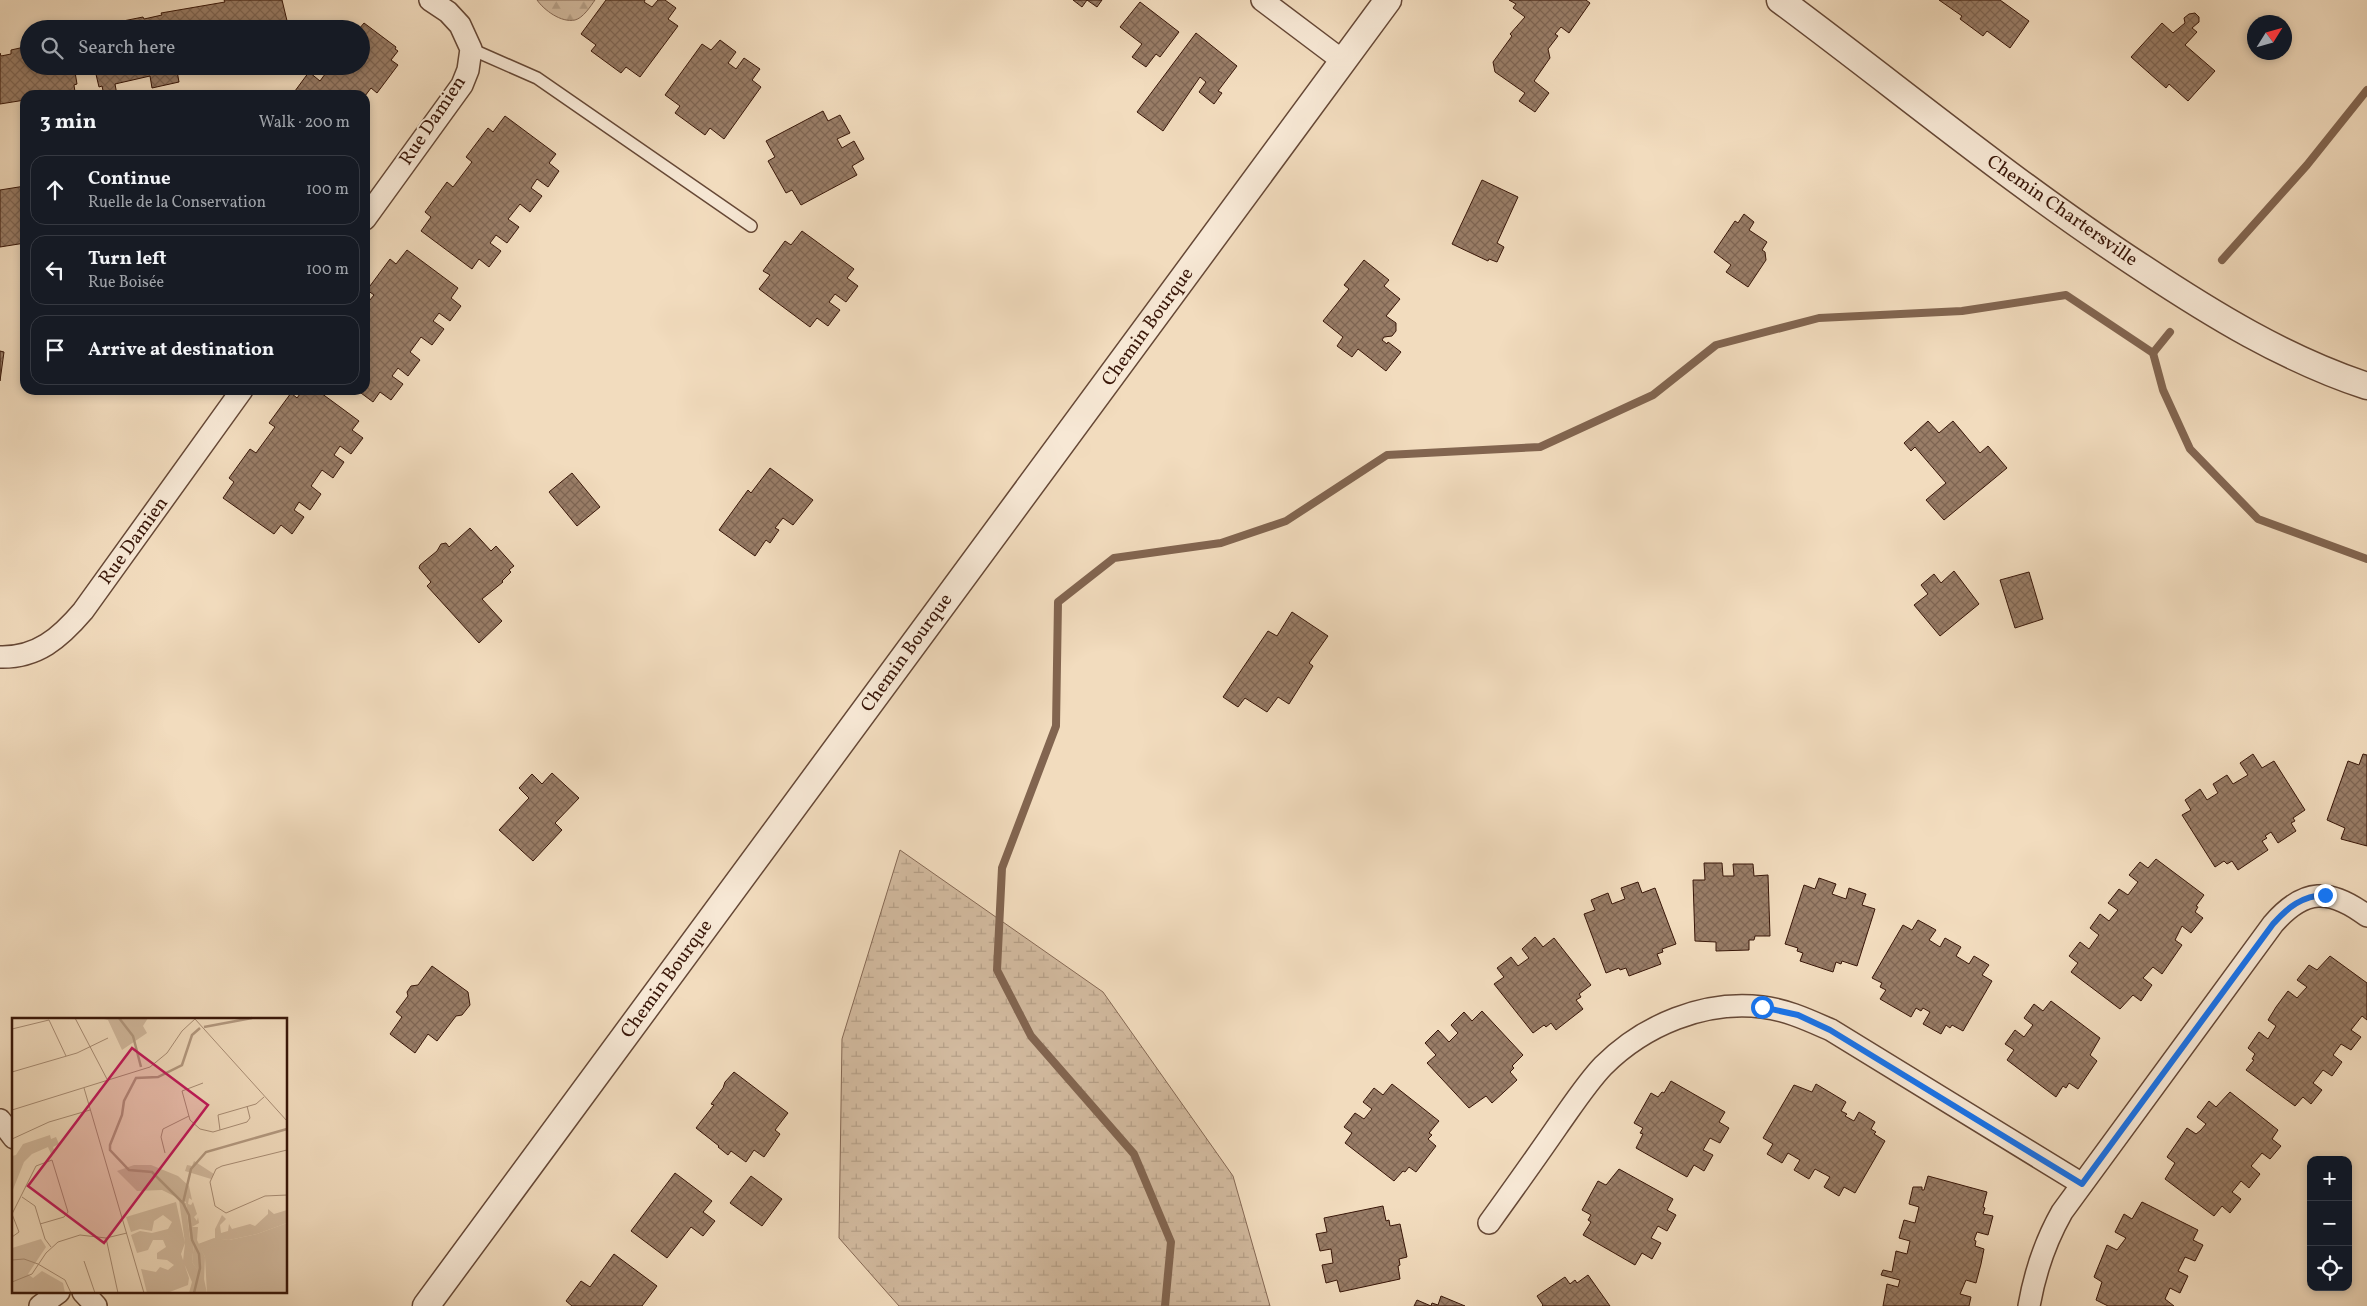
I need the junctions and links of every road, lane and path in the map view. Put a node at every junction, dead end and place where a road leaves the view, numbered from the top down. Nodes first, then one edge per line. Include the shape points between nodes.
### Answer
1 (430, 0) edge
2 (1262, 0) edge
3 (1388, 0) edge
4 (1794, 4) edge
5 (472, 49) junction
6 (1343, 61) junction
7 (370, 212) edge
8 (751, 226) dead end
9 (2367, 386) edge
10 (238, 395) edge
11 (0, 658) edge
12 (2367, 916) edge
13 (0, 1120) edge
14 (12, 1135) edge
15 (2082, 1184) junction
16 (1490, 1223) dead end
17 (56, 1294) edge
18 (85, 1294) edge
19 (40, 1306) edge
20 (96, 1306) edge
21 (426, 1306) edge
22 (2029, 1306) edge

1 - 5 street via 460,25
2 - 6 street
3 - 6 street, Chemin Bourque
4 - 9 street, Chemin Chartersville via 2033,194 2150,273 2257,338
5 - 7 street, Rue Damien via 462,85
5 - 8 lane via 537,78
6 - 21 street, Chemin Bourque
10 - 11 street, Rue Damien via 64,634 40,650
12 - 15 street via 2354,906 2325,895 2310,896 2284,911
13 - 14 street
15 - 16 street via 1830,1030 1798,1015 1762,1007 1732,1006 1699,1011 1667,1022 1625,1046 1582,1092
15 - 22 street via 2062,1212 2044,1247
17 - 19 street
18 - 20 street

